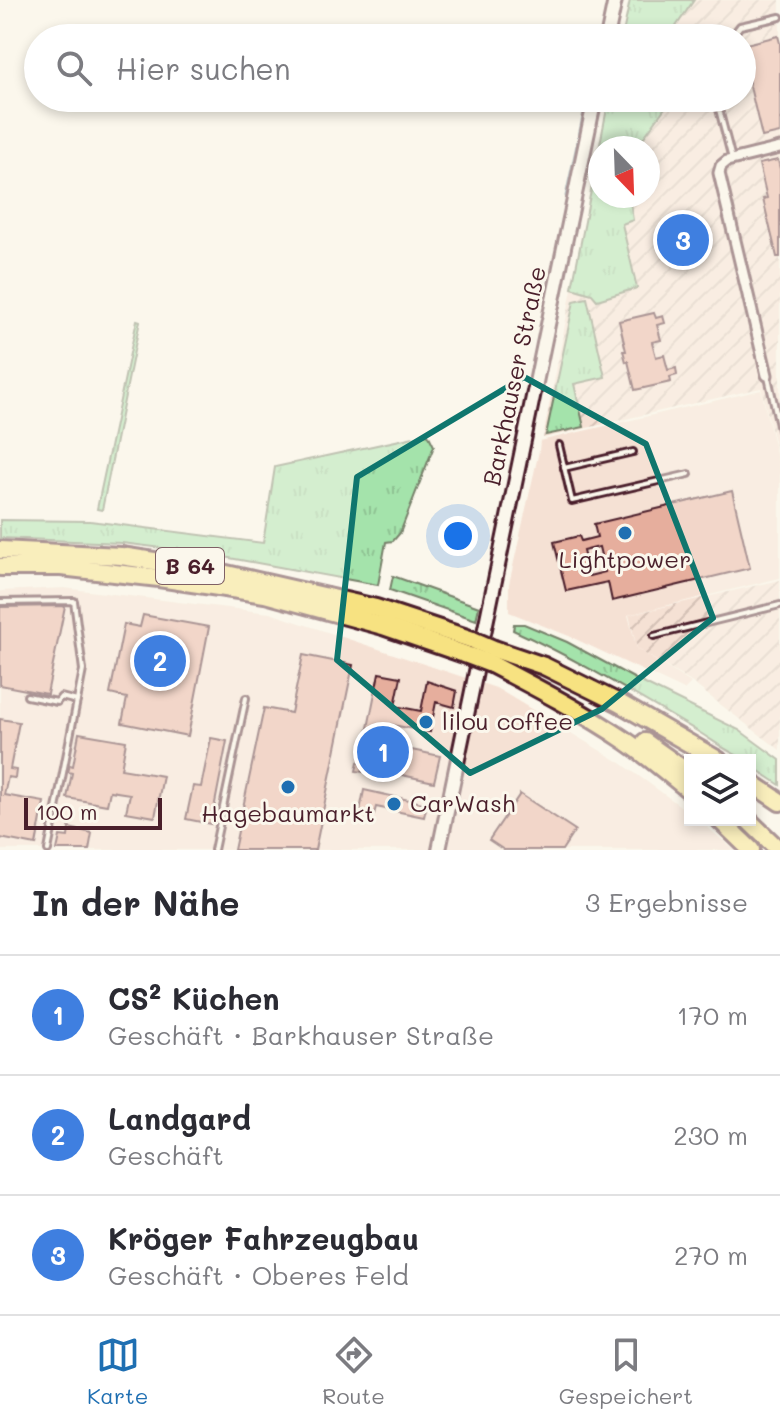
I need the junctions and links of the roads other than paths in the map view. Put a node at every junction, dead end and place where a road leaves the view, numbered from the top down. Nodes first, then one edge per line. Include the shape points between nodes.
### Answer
1 (615, 0) edge
2 (780, 17) edge
3 (610, 24) edge
4 (749, 24) edge
5 (592, 112) edge
6 (720, 112) edge
7 (780, 148) edge
8 (732, 159) junction
9 (767, 375) joint
10 (780, 430) edge
11 (559, 445) dead end
12 (633, 452) dead end
13 (564, 468) junction
14 (689, 474) dead end
15 (0, 550) edge
16 (0, 567) edge
17 (0, 602) edge
18 (780, 605) edge
19 (380, 617) junction
20 (654, 636) dead end
21 (492, 656) junction
22 (27, 696) dead end
23 (246, 698) dead end
24 (77, 701) junction
25 (708, 754) edge
26 (684, 756) edge
27 (684, 770) edge
28 (684, 786) edge
29 (756, 786) edge
30 (780, 802) edge
31 (756, 814) edge
32 (726, 826) edge
33 (754, 826) edge
34 (780, 836) edge
35 (48, 850) edge
36 (214, 850) edge
37 (439, 850) edge
38 (751, 850) edge
39 (779, 850) edge

1 - 3 street
2 - 4 lane
5 - 37 street, Barkhauser Straße
6 - 8 lane
7 - 8 street
8 - 9 street via 721,166 719,180
9 - 10 lane
11 - 13 lane
12 - 13 lane
13 - 14 lane via 572,501
15 - 19 highway, B 64 via 121,556 200,568
16 - 19 highway, B 64 via 61,567 174,580
17 - 24 lane via 74,601 83,670
18 - 20 lane
19 - 21 highway, B 64, bridge
21 - 25 highway, B 64 via 544,666
21 - 26 highway, B 64 via 578,690
21 - 27 highway, B 64 via 584,704
21 - 28 highway, B 64 via 608,729
22 - 24 lane
23 - 36 lane
24 - 35 lane
29 - 30 highway
31 - 34 highway
32 - 38 highway
33 - 39 highway

